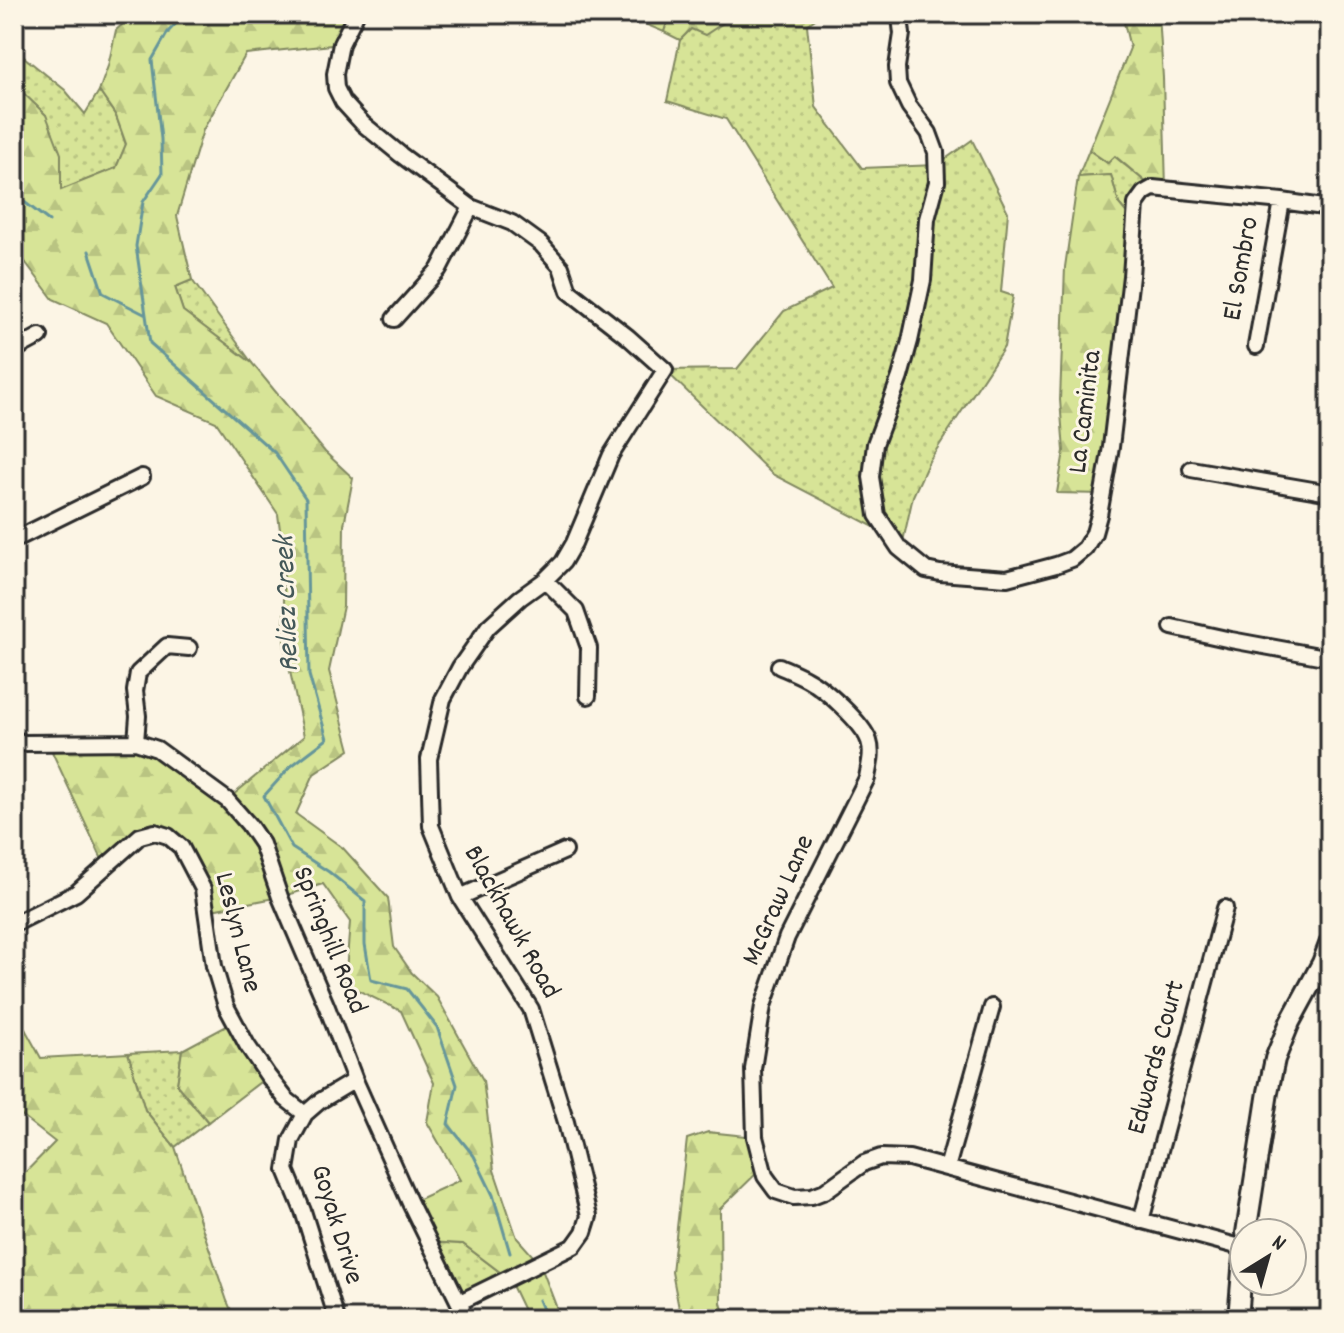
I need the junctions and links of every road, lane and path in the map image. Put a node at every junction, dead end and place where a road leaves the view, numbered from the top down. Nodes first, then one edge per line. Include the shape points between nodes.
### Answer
1 (356, 14) edge
2 (897, 14) edge
3 (1282, 201) junction
4 (471, 207) junction
5 (1330, 208) edge
6 (394, 319) dead end
7 (40, 336) dead end
8 (1256, 346) dead end
9 (14, 350) edge
10 (1191, 469) dead end
11 (142, 477) dead end
12 (1330, 493) edge
13 (14, 540) edge
14 (545, 580) junction
15 (1172, 627) dead end
16 (189, 648) dead end
17 (1330, 658) edge
18 (779, 666) dead end
19 (588, 696) dead end
20 (14, 739) edge
21 (136, 742) junction
22 (565, 851) dead end
23 (460, 897) junction
24 (1225, 908) dead end
25 (14, 924) edge
26 (1330, 942) edge
27 (992, 1007) dead end
28 (355, 1080) junction
29 (305, 1114) junction
30 (947, 1168) junction
31 (1248, 1217) edge
32 (1141, 1221) junction
33 (1228, 1243) edge
34 (1240, 1297) edge
35 (460, 1302) junction
36 (337, 1319) edge
37 (467, 1319) edge
38 (1238, 1319) edge

1 - 4 street via 341,44 335,74 343,102 363,124
2 - 3 street, La Caminita via 902,34 898,83 929,133 937,182 910,341 875,444 871,477 877,515 899,548 926,570 1007,578 1072,559 1094,533 1111,447 1136,204 1144,193 1153,188
3 - 5 street, La Caminita
3 - 8 street, El Sombro
4 - 6 street via 439,269
4 - 14 street, Blackhawk Road via 512,223 541,244 561,267 569,291 665,370 611,455 574,543
7 - 9 street
10 - 12 street
11 - 13 street
14 - 19 street via 576,611 589,648
14 - 23 street, Blackhawk Road via 488,627 443,699 429,759 431,826
15 - 17 street
16 - 21 street via 167,646 138,673
18 - 30 street, McGraw Lane via 810,680 853,717 869,742 871,757 867,778 787,937 763,1006 753,1069 755,1137 765,1176 776,1191 794,1197 825,1191 881,1157
20 - 21 street, Springhill Road
21 - 28 street, Springhill Road via 157,749 227,800 262,844
22 - 23 street
23 - 35 street, Blackhawk Road via 531,1009 589,1216 574,1246
24 - 32 street, Edwards Court
25 - 29 street, Leslyn Lane via 76,893 140,836 168,836 181,847 203,889 214,966 226,1006 268,1076
26 - 31 main road via 1275,1059
27 - 30 street
28 - 29 street
28 - 35 street, Springhill Road
29 - 36 street, Goyak Drive via 291,1140 286,1170
30 - 32 street, McGraw Lane
32 - 33 street, McGraw Lane
34 - 38 main road
35 - 37 street, Springhill Road

